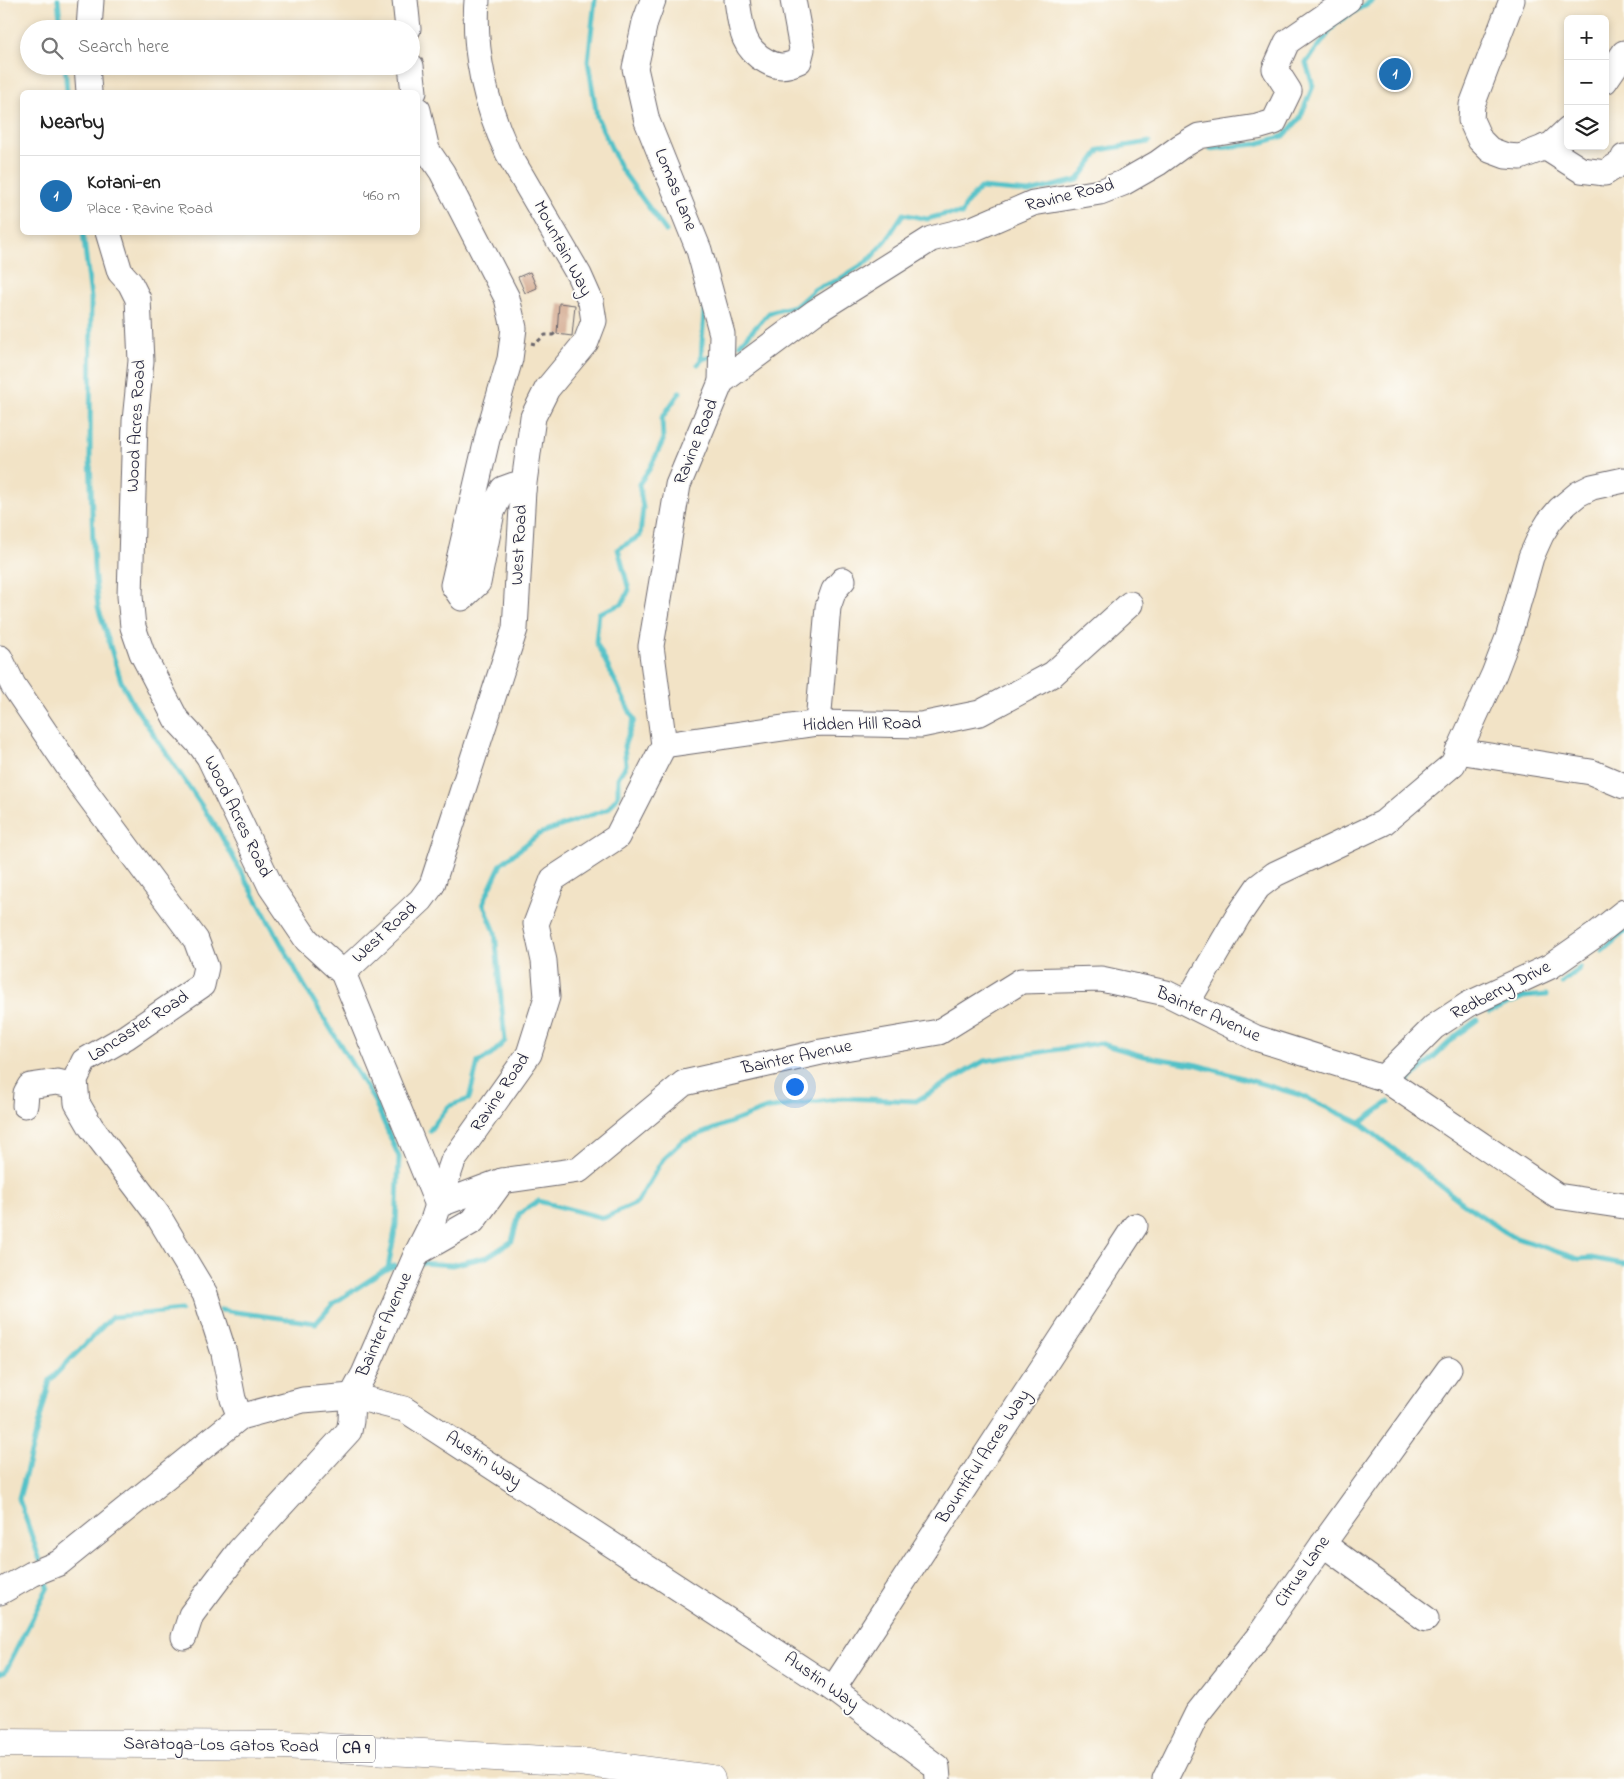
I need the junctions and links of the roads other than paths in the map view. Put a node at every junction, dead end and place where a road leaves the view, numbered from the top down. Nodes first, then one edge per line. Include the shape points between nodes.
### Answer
1 (91, 0) edge
2 (405, 0) edge
3 (477, 0) edge
4 (653, 0) edge
5 (737, 0) edge
6 (793, 0) edge
7 (1348, 0) edge
8 (1512, 0) edge
9 (90, 20) edge
10 (407, 20) edge
11 (1624, 53) edge
12 (88, 75) edge
13 (412, 75) edge
14 (1609, 75) edge
15 (89, 90) edge
16 (414, 90) edge
17 (420, 118) edge
18 (1564, 133) edge
19 (1544, 147) junction
20 (1624, 157) edge
21 (109, 235) edge
22 (721, 382) junction
23 (1624, 480) edge
24 (523, 490) junction
25 (843, 580) dead end
26 (1123, 609) dead end
27 (0, 658) edge
28 (818, 723) junction
29 (664, 745) junction
30 (1458, 752) junction
31 (1624, 786) edge
32 (1624, 912) edge
33 (343, 973) junction
34 (1187, 1003) junction
35 (1383, 1078) junction
36 (75, 1086) junction
37 (25, 1104) dead end
38 (502, 1181) junction
39 (438, 1205) junction
40 (1624, 1206) edge
41 (1134, 1226) dead end
42 (417, 1253) junction
43 (1449, 1370) dead end
44 (352, 1396) junction
45 (240, 1417) junction
46 (1323, 1544) junction
47 (0, 1592) edge
48 (1426, 1619) dead end
49 (184, 1637) dead end
50 (833, 1689) junction
51 (0, 1744) edge
52 (711, 1779) edge
53 (938, 1779) edge
54 (1165, 1779) edge

1 - 9 street
2 - 10 street
3 - 24 street, Mountain Way via 476,40 487,96 499,134 579,275 591,302 594,321 586,342 547,389 533,417
4 - 22 street, Lomas Lane via 635,68 647,121 700,250 722,334
5 - 6 street via 750,51 774,66 799,61 802,49
7 - 22 street, Ravine Road via 1287,42 1275,69 1289,91 1274,122 1199,136 1123,183 1100,192 1033,203 975,228 931,239 815,312
8 - 19 street via 1472,104 1471,120 1480,140 1490,150 1506,156 1520,157
11 - 14 street
12 - 15 street
13 - 16 street
17 - 24 street, West Road via 428,150 507,298 514,328 510,359 489,431 453,585 462,598 478,583 492,512 503,489 514,485
18 - 19 street
19 - 20 street via 1581,170 1605,173 1622,162
21 - 33 street, Wood Acres Road via 120,272 138,298 141,361 135,421 130,596 133,627 142,653 176,719 209,757 272,887 306,940
22 - 29 street, Ravine Road via 678,486 651,646
23 - 30 street via 1592,487 1578,494 1548,522 1531,557 1497,666
24 - 33 street, West Road via 515,629 432,885 421,900
25 - 28 street via 834,590 828,606
26 - 28 street, Hidden Hill Road via 1053,674 980,712 921,725
27 - 36 street, Lancaster Road via 13,685 80,784 196,940 206,966 202,985 84,1062
28 - 29 street, Hidden Hill Road
29 - 39 street, Ravine Road via 617,837 553,879 536,924 547,997 529,1054 453,1161
30 - 31 street via 1591,772
30 - 34 street via 1453,764 1382,823 1275,874 1258,886
32 - 35 street, Redberry Drive via 1551,966 1469,1004 1434,1027
33 - 39 street, Wood Acres Road
34 - 35 street, Bainter Avenue via 1256,1038
34 - 38 street, Bainter Avenue via 1166,993 1101,979 1021,981 939,1032 821,1052 684,1083 579,1170
35 - 40 street, Bainter Avenue via 1557,1196
36 - 37 street via 58,1082 30,1086
36 - 45 street via 76,1103 91,1127 157,1214 205,1294
38 - 39 street, Bainter Avenue
38 - 42 street, Bainter Avenue via 473,1221
39 - 42 street, Bainter Avenue
41 - 50 street, Bountiful Acres Way
42 - 44 street, Bainter Avenue
43 - 46 street, Citrus Lane
44 - 45 street, Austin Way via 303,1400
44 - 49 street via 349,1431 240,1550 191,1615
44 - 50 street, Austin Way via 404,1408
45 - 47 street, Austin Way via 59,1563
46 - 48 street
46 - 54 street, Citrus Lane via 1259,1636 1197,1714
50 - 53 street, Austin Way via 937,1767
51 - 52 main road, Saratoga-Los Gatos Road / CA 9 via 284,1745 580,1762

